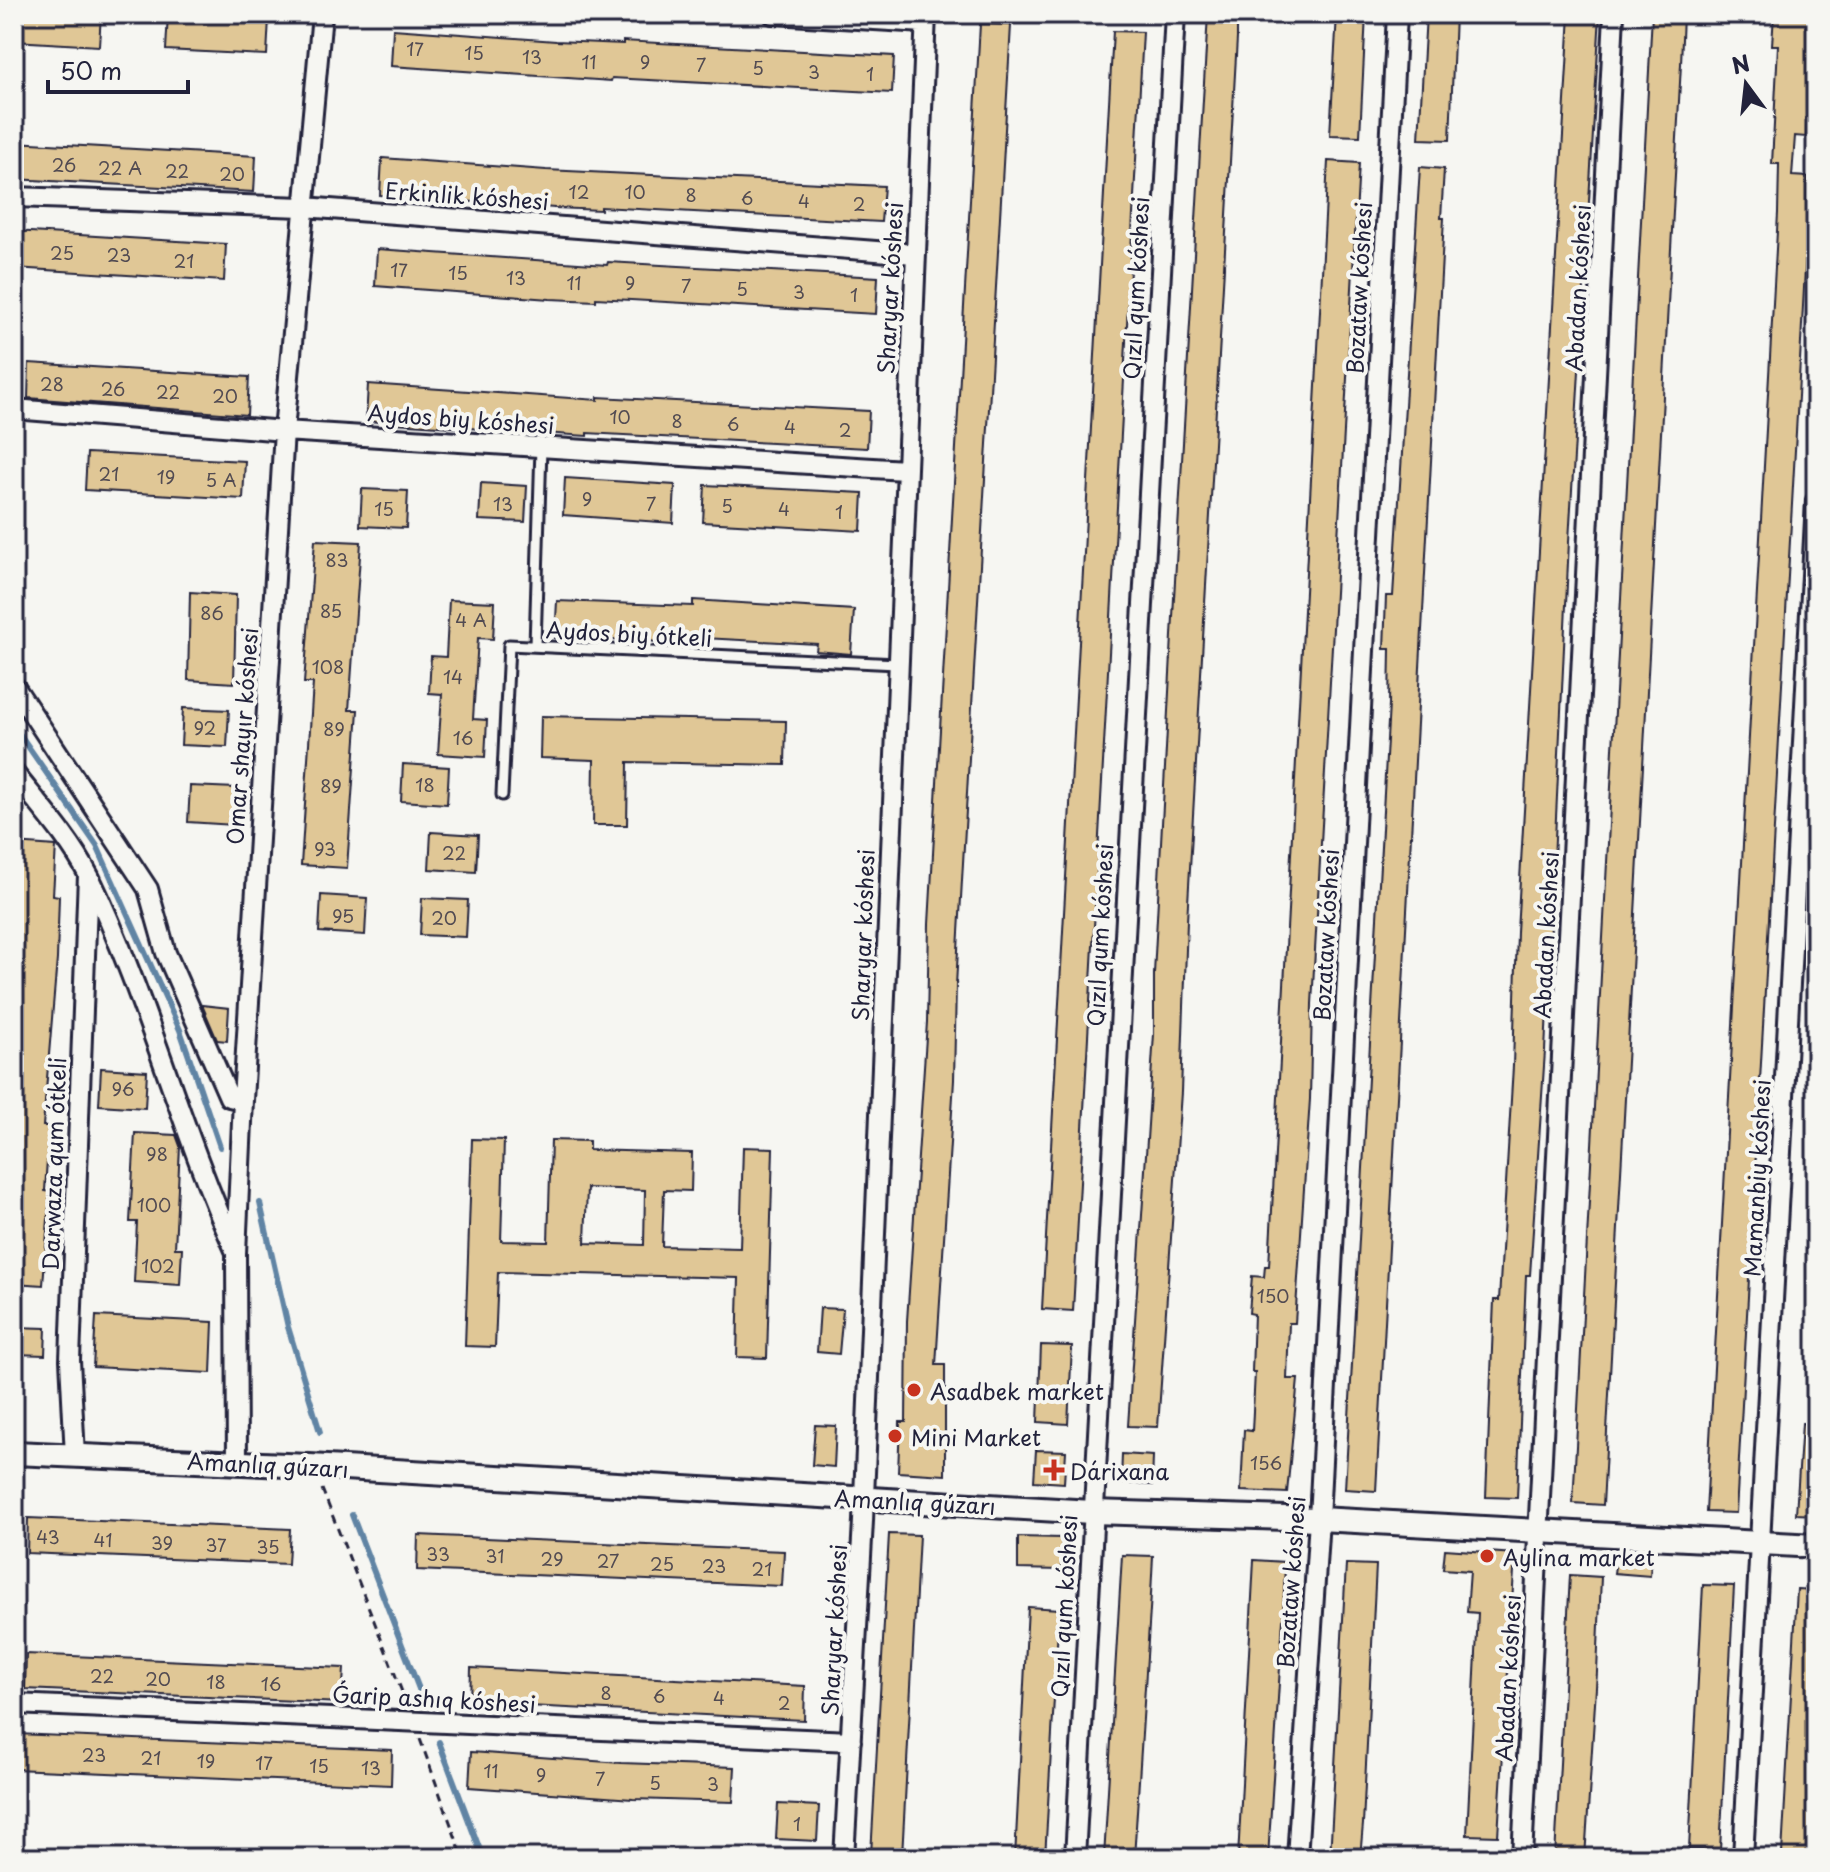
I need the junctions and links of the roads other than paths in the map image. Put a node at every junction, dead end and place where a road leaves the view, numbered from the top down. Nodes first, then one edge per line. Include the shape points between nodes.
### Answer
1 (322, 14) edge
2 (773, 14) edge
3 (1175, 14) edge
4 (1397, 14) edge
5 (1614, 14) edge
6 (925, 18) edge
7 (14, 197) edge
8 (304, 207) junction
9 (915, 254) junction
10 (14, 409) edge
11 (284, 431) junction
12 (541, 447) junction
13 (905, 470) junction
14 (1816, 501) edge
15 (535, 646) junction
16 (897, 664) junction
17 (14, 686) edge
18 (14, 773) edge
19 (502, 795) dead end
20 (88, 875) junction
21 (243, 1100) junction
22 (236, 1253) junction
23 (14, 1453) edge
24 (75, 1456) junction
25 (237, 1463) junction
26 (863, 1498) junction
27 (1092, 1512) junction
28 (1319, 1519) junction
29 (1539, 1533) junction
30 (1761, 1543) junction
31 (1816, 1546) edge
32 (14, 1704) edge
33 (851, 1741) junction
34 (844, 1858) edge
35 (1075, 1858) edge
36 (1297, 1858) edge
37 (1522, 1858) edge
38 (1743, 1858) edge

1 - 8 street, Omar shayır kóshesi
2 - 6 street
3 - 27 street, Qızıl qum kóshesi
4 - 28 street, Bozataw kóshesi
5 - 29 street, Abadan kóshesi
6 - 9 street, Sharyar kóshesi
7 - 8 street, Erkinlik kóshesi
8 - 9 street, Erkinlik kóshesi
8 - 11 street, Omar shayır kóshesi
9 - 13 street, Sharyar kóshesi
10 - 11 street, Aydos biy kóshesi
11 - 12 street, Aydos biy kóshesi
11 - 21 street, Omar shayır kóshesi
12 - 13 street, Aydos biy kóshesi
12 - 15 lane
13 - 16 street, Sharyar kóshesi
14 - 30 street, Mamanbiy kóshesi
15 - 16 lane, Aydos biy ótkeli
15 - 19 lane, Aydos biy ótkeli via 509,645
16 - 26 street, Sharyar kóshesi
17 - 21 street via 148,889 166,953 229,1097
18 - 20 street
20 - 22 street
20 - 24 street, Darwaza qum ótkeli via 70,1360
21 - 22 street, Omar shayır kóshesi
22 - 25 street, Omar shayır kóshesi
23 - 24 street, Amanlıq gúzarı
24 - 25 street, Amanlıq gúzarı
25 - 26 street, Amanlıq gúzarı
26 - 27 street, Amanlıq gúzarı
26 - 33 street, Sharyar kóshesi
27 - 28 street, Amanlıq gúzarı
27 - 35 street, Qızıl qum kóshesi
28 - 29 street, Amanlıq gúzarı
28 - 36 street, Bozataw kóshesi
29 - 30 street, Amanlıq gúzarı
29 - 37 street, Abadan kóshesi
30 - 31 street, Amanlıq gúzarı
30 - 38 street, Mamanbiy kóshesi
32 - 33 street, Ǵarip ashıq kóshesi
33 - 34 street, Sharyar kóshesi

